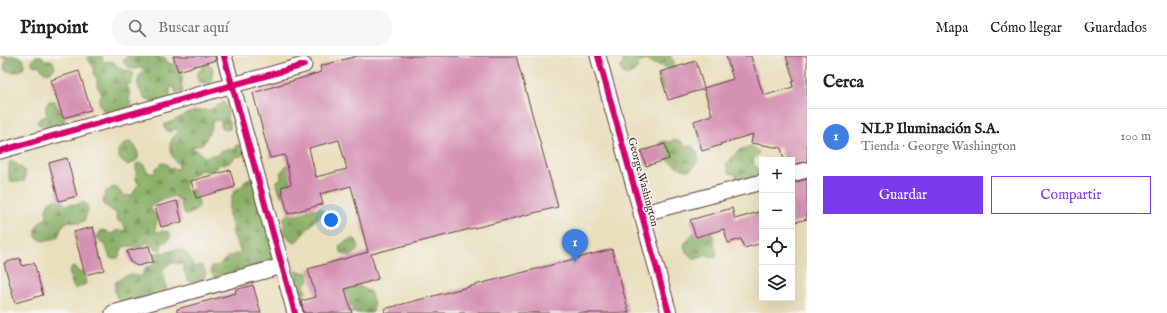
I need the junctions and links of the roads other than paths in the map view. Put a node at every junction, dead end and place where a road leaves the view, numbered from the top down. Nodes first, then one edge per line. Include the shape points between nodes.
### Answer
1 (224, 56) edge
2 (598, 56) edge
3 (304, 65) dead end
4 (232, 85) junction
5 (0, 151) edge
6 (807, 170) edge
7 (795, 173) edge
8 (759, 183) edge
9 (641, 214) junction
10 (282, 266) junction
11 (113, 313) edge
12 (295, 313) edge
13 (669, 313) edge

1 - 4 street
2 - 9 street, George Washington
3 - 4 street
4 - 5 street
4 - 10 street
6 - 7 street
8 - 9 street
9 - 13 street, George Washington
10 - 11 street
10 - 12 street

